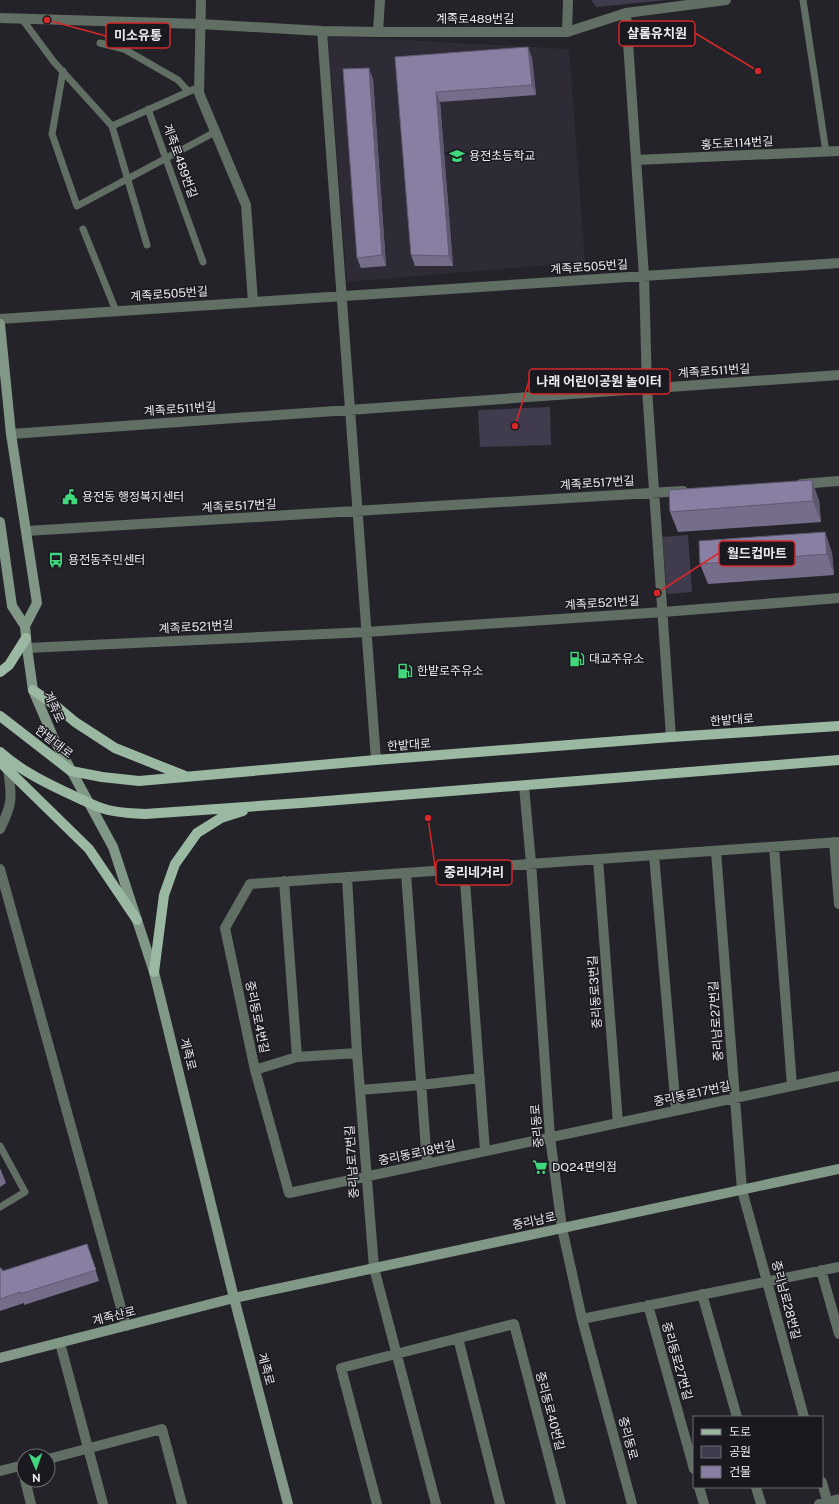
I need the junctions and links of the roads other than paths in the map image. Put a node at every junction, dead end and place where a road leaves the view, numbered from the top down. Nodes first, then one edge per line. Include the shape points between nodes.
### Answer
1 (201, 0) edge
2 (380, 0) edge
3 (568, 0) edge
4 (726, 0) edge
5 (803, 0) edge
6 (626, 13) junction
7 (0, 18) edge
8 (22, 19) junction
9 (200, 24) junction
10 (322, 31) junction
11 (378, 32) junction
12 (567, 32) junction
13 (100, 43) dead end
14 (63, 71) junction
15 (199, 87) junction
16 (188, 91) junction
17 (148, 109) junction
18 (112, 126) junction
19 (215, 132) junction
20 (839, 151) edge
21 (826, 152) junction
22 (166, 159) junction
23 (636, 160) junction
24 (128, 179) junction
25 (83, 228) dead end
26 (147, 245) dead end
27 (203, 262) dead end
28 (839, 263) edge
29 (644, 276) junction
30 (340, 296) junction
31 (253, 302) junction
32 (116, 311) junction
33 (0, 319) edge
34 (0, 324) edge
35 (839, 375) edge
36 (647, 389) junction
37 (351, 410) junction
38 (11, 434) junction
39 (839, 481) edge
40 (793, 484) edge
41 (694, 490) edge
42 (655, 493) junction
43 (357, 512) junction
44 (0, 522) edge
45 (26, 531) junction
46 (839, 598) edge
47 (663, 612) junction
48 (25, 626) junction
49 (367, 632) junction
50 (26, 643) junction
51 (0, 672) edge
52 (33, 690) junction
53 (0, 716) edge
54 (839, 726) edge
55 (671, 737) junction
56 (0, 752) edge
57 (376, 760) junction
58 (839, 760) edge
59 (0, 762) edge
60 (8, 769) junction
61 (71, 771) junction
62 (186, 777) junction
63 (524, 786) junction
64 (89, 803) junction
65 (300, 803) junction
66 (0, 829) edge
67 (837, 842) edge
68 (774, 847) junction
69 (716, 851) junction
70 (654, 855) junction
71 (598, 859) junction
72 (531, 863) junction
73 (464, 868) junction
74 (0, 869) edge
75 (406, 873) junction
76 (347, 877) junction
77 (284, 882) junction
78 (839, 904) edge
79 (137, 920) junction
80 (154, 972) junction
81 (357, 1053) junction
82 (297, 1057) junction
83 (255, 1070) junction
84 (839, 1076) edge
85 (480, 1078) junction
86 (421, 1085) junction
87 (792, 1086) junction
88 (360, 1090) junction
89 (735, 1098) junction
90 (676, 1110) junction
91 (618, 1123) junction
92 (550, 1137) junction
93 (0, 1146) edge
94 (485, 1151) junction
95 (427, 1164) junction
96 (839, 1169) edge
97 (366, 1177) junction
98 (742, 1190) junction
99 (290, 1193) joint
100 (0, 1207) edge
101 (562, 1228) junction
102 (839, 1266) edge
103 (374, 1268) junction
104 (821, 1270) junction
105 (767, 1281) junction
106 (702, 1294) junction
107 (234, 1298) junction
108 (648, 1305) junction
109 (582, 1319) junction
110 (126, 1326) junction
111 (839, 1334) edge
112 (458, 1338) junction
113 (60, 1343) junction
114 (397, 1354) junction
115 (0, 1358) edge
116 (737, 1416) edge
117 (804, 1416) edge
118 (88, 1448) junction
119 (56, 1457) edge
120 (693, 1465) edge
121 (16, 1467) edge
122 (0, 1471) edge
123 (27, 1488) edge
124 (699, 1488) edge
125 (756, 1488) edge
126 (823, 1488) edge
127 (839, 1499) edge
128 (825, 1503) edge
129 (31, 1504) edge
130 (103, 1504) edge
131 (182, 1504) edge
132 (288, 1504) edge
133 (377, 1504) edge
134 (436, 1504) edge
135 (500, 1504) edge
136 (561, 1504) edge
137 (632, 1504) edge
138 (704, 1504) edge
139 (761, 1504) edge

1 - 9 street
2 - 11 street
3 - 12 street
4 - 6 street, 계족로489번길
5 - 21 lane
6 - 12 street, 계족로489번길
6 - 23 street
7 - 8 street, 계족로489번길
8 - 9 street, 계족로489번길
8 - 14 lane
9 - 10 street, 계족로489번길
9 - 15 street
10 - 11 street, 계족로489번길
10 - 30 street
11 - 12 street, 계족로489번길
13 - 16 lane via 124,49 178,80
14 - 18 lane
14 - 24 lane via 52,134 77,206
15 - 16 lane
15 - 19 street via 199,93
16 - 17 lane
17 - 18 lane
17 - 22 lane, 계족로489번길
18 - 24 lane
19 - 22 lane
19 - 31 street via 246,205
20 - 21 street, 홍도로114번길
21 - 23 street, 홍도로114번길
22 - 24 lane
22 - 27 lane, 계족로489번길
23 - 29 street
24 - 26 lane
25 - 32 lane
28 - 29 street, 계족로505번길
29 - 30 street, 계족로505번길
29 - 36 street
30 - 31 street, 계족로505번길
30 - 37 street
31 - 32 street, 계족로505번길
32 - 33 street, 계족로505번길
34 - 38 main road
35 - 36 street, 계족로511번길
36 - 37 street, 계족로511번길
36 - 42 street
37 - 38 street, 계족로511번길
37 - 43 street
38 - 45 main road
39 - 40 street
41 - 42 street, 계족로517번길
42 - 43 street, 계족로517번길
42 - 47 street
43 - 45 street, 계족로517번길
43 - 49 street
44 - 48 main road, 계족로 via 12,606
45 - 48 main road via 36,604
46 - 47 street, 계족로521번길
47 - 49 street, 계족로521번길
47 - 55 street
48 - 50 main road, 계족로
49 - 50 street, 계족로521번길
49 - 57 street
50 - 51 main road via 9,665
50 - 52 main road, 계족로
52 - 61 main road, 계족로
52 - 62 main road via 115,748
53 - 61 main road, 한밭대로
54 - 55 main road, 한밭대로
55 - 57 main road, 한밭대로
56 - 64 main road via 49,785
57 - 62 main road, 한밭대로
58 - 63 main road
59 - 60 main road
60 - 66 street via 12,792 11,804
60 - 79 main road via 89,849
61 - 62 main road, 한밭대로 via 139,781
61 - 64 main road, 계족로
63 - 65 main road
63 - 72 street, 중리동로
64 - 65 main road via 139,814
64 - 79 main road, 계족로 via 113,847
65 - 80 main road via 249,810 221,818 197,833 175,864 164,895
67 - 68 street
67 - 78 street
68 - 69 street
68 - 87 street
69 - 70 street
69 - 89 street, 중리남로27번길
70 - 71 street
70 - 90 street
71 - 72 street
71 - 91 street, 중리동로3번길
72 - 73 street, 중리동로4번길
72 - 92 street, 중리동로
73 - 75 street, 중리동로4번길
73 - 85 street
74 - 110 street
75 - 76 street, 중리동로4번길
75 - 86 street
76 - 77 street, 중리동로4번길
76 - 81 street, 중리남로7번길
77 - 82 street
77 - 83 street, 중리동로4번길 via 250,884 225,928
79 - 80 main road, 계족로
80 - 107 main road, 계족로
81 - 82 street
81 - 88 street, 중리남로7번길
82 - 83 street
83 - 99 street, 중리동로4번길
84 - 87 street, 중리동로17번길
85 - 86 street
85 - 94 street
86 - 88 street
86 - 95 street
87 - 89 street, 중리동로17번길
88 - 97 street, 중리남로7번길
89 - 90 street, 중리동로17번길
89 - 98 street, 중리남로27번길
90 - 91 street, 중리동로17번길
91 - 92 street, 중리동로17번길
92 - 94 street, 중리동로18번길
92 - 101 street, 중리동로
93 - 100 lane via 25,1192
94 - 95 street, 중리동로18번길
95 - 97 street, 중리동로18번길
96 - 98 main road, 중리남로
97 - 99 street, 중리동로18번길
97 - 103 street, 중리남로7번길
98 - 101 main road, 중리남로
98 - 105 street, 중리남로28번길
101 - 103 main road, 중리남로
101 - 109 street, 중리동로
102 - 104 street
103 - 107 main road, 중리남로
103 - 114 street, 중리남로7번길
104 - 105 street
104 - 111 street
105 - 106 street
105 - 117 street, 중리남로28번길
106 - 108 street
106 - 116 street
107 - 110 main road, 계족산로
107 - 132 main road, 계족로
108 - 109 street
108 - 120 street, 중리동로27번길
109 - 137 street, 중리동로
110 - 113 main road, 계족산로
112 - 114 street
112 - 135 street
112 - 136 street, 중리동로40번길 via 514,1324
113 - 115 main road, 계족산로
113 - 118 street
114 - 133 street via 341,1368
114 - 134 street, 중리남로7번길
118 - 119 street
118 - 130 street
118 - 131 street via 162,1430
121 - 122 street
123 - 129 street
124 - 138 street
125 - 139 street
126 - 128 street
127 - 128 street

